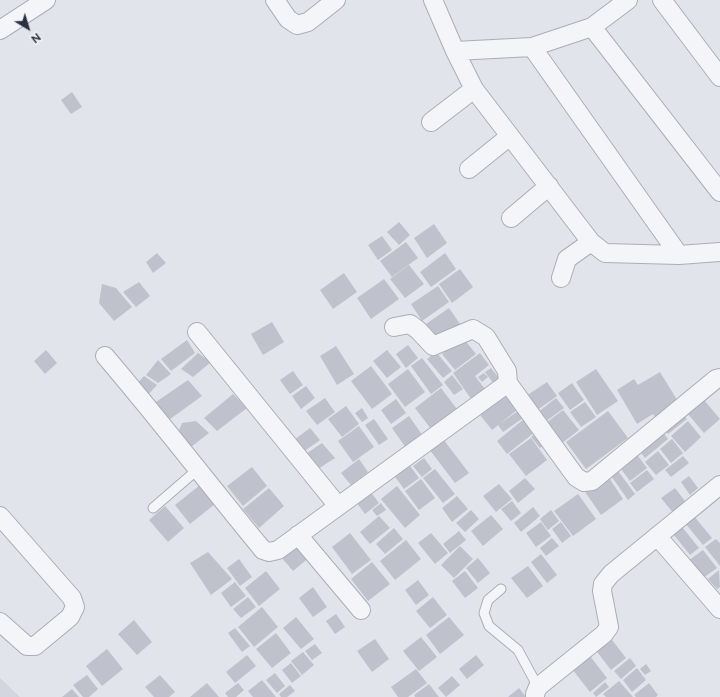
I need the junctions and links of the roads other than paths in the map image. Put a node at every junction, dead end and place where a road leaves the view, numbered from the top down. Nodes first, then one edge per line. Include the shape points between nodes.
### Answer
1 (46, 0) edge
2 (275, 0) edge
3 (336, 0) edge
4 (432, 0) edge
5 (628, 0) edge
6 (662, 0) edge
7 (592, 27) junction
8 (0, 30) edge
9 (532, 47) junction
10 (455, 50) junction
11 (720, 77) edge
12 (474, 89) junction
13 (431, 122) dead end
14 (510, 136) junction
15 (469, 169) dead end
16 (549, 186) junction
17 (720, 192) edge
18 (511, 218) dead end
19 (591, 242) junction
20 (720, 252) edge
21 (679, 255) junction
22 (561, 278) dead end
23 (394, 327) dead end
24 (197, 332) dead end
25 (105, 356) dead end
26 (720, 378) edge
27 (508, 383) junction
28 (197, 470) junction
29 (720, 485) edge
30 (338, 506) junction
31 (153, 508) dead end
32 (0, 516) edge
33 (298, 535) junction
34 (657, 536) junction
35 (501, 590) dead end
36 (720, 609) edge
37 (362, 610) dead end
38 (0, 622) edge
39 (537, 692) edge

1 - 8 street
2 - 3 street via 288,19 298,25 308,22
4 - 10 street
5 - 7 street
6 - 11 street
7 - 9 street
7 - 17 street
9 - 10 street
9 - 21 street
10 - 12 street
12 - 13 street
12 - 14 street
14 - 15 street
14 - 16 street
16 - 18 street
16 - 19 street
19 - 21 street via 606,253
19 - 22 street via 567,259
20 - 21 street
23 - 27 street via 410,324 433,346 473,328 486,337 508,370
24 - 30 street
25 - 28 street via 140,396
26 - 27 street via 592,481 584,482 576,477
27 - 30 street
28 - 31 lane
28 - 33 street via 263,550 278,550
29 - 34 street
30 - 33 street
32 - 38 street via 72,598 75,607 70,617 35,646 27,646
33 - 37 street
34 - 36 street
34 - 39 street via 611,574 603,584 609,627 604,634
35 - 39 lane via 488,600 484,613 489,626 518,650

